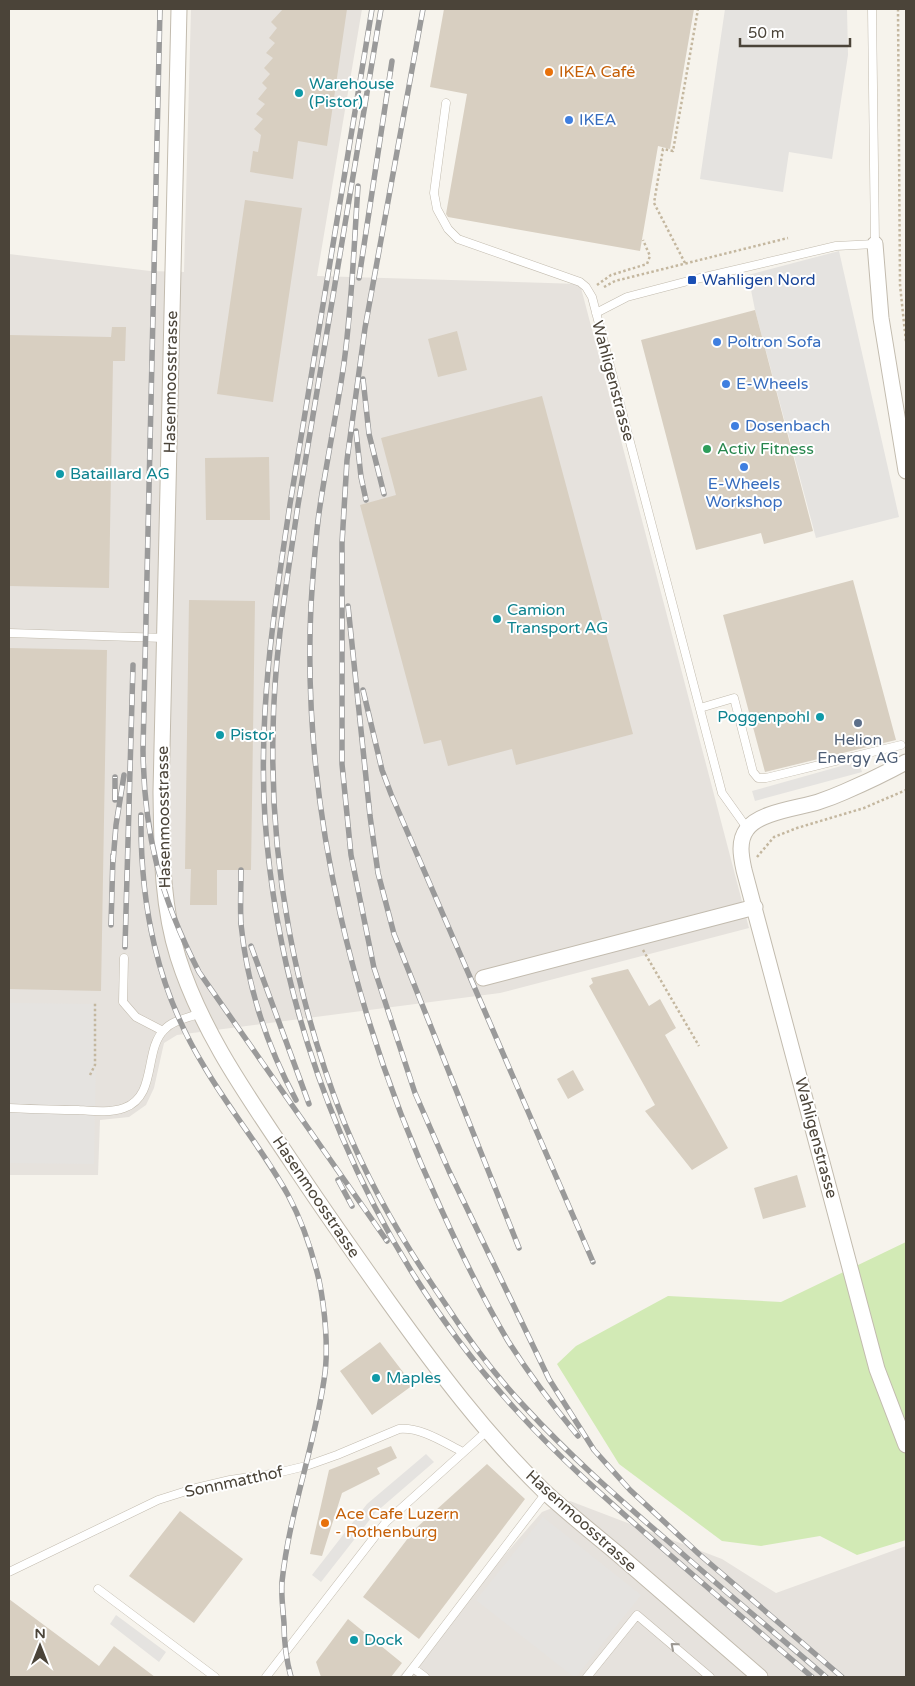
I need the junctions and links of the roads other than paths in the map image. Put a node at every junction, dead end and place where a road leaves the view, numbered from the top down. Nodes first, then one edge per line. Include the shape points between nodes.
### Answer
1 (179, 9) edge
2 (872, 9) edge
3 (446, 103) dead end
4 (875, 244) junction
5 (596, 313) junction
6 (906, 471) edge
7 (9, 633) edge
8 (165, 638) junction
9 (700, 708) junction
10 (901, 745) dead end
11 (906, 762) edge
12 (748, 828) junction
13 (755, 907) junction
14 (124, 958) dead end
15 (483, 978) dead end
16 (200, 1014) junction
17 (163, 1031) junction
18 (9, 1108) edge
19 (487, 1431) junction
20 (906, 1445) edge
21 (463, 1452) junction
22 (546, 1493) junction
23 (9, 1572) edge
24 (98, 1588) dead end
25 (413, 1668) junction
26 (754, 1675) edge
27 (215, 1677) edge
28 (266, 1677) edge
29 (406, 1677) edge
30 (425, 1677) edge
31 (587, 1677) edge
32 (710, 1677) edge

1 - 8 street, Hasenmoosstrasse
2 - 4 lane
3 - 5 lane via 434,193 437,209 448,229 458,240 580,282 591,295
4 - 5 lane, Wahligenstrasse via 836,246 692,280 627,297
4 - 6 street via 881,318
5 - 9 lane, Wahligenstrasse
7 - 8 lane
8 - 16 street, Hasenmoosstrasse via 161,792 163,877 177,955
9 - 10 lane via 734,698 753,772 758,778
9 - 12 lane, Wahligenstrasse via 722,793
11 - 12 street via 843,793 769,815
12 - 13 street, Wahligenstrasse via 740,850
13 - 15 street
13 - 20 street, Wahligenstrasse via 877,1369
14 - 17 lane via 123,1002 136,1017
16 - 17 lane via 174,1023
16 - 19 street, Hasenmoosstrasse via 224,1059 320,1205 440,1375
17 - 18 lane via 154,1049 143,1091 134,1103 125,1108 108,1111
19 - 21 lane
19 - 22 street, Hasenmoosstrasse
21 - 23 lane, Sonnmatthof via 417,1430 399,1430 306,1466 213,1484 158,1500
21 - 28 lane via 386,1522
22 - 25 lane
22 - 26 street, Hasenmoosstrasse
24 - 27 lane
25 - 29 lane
25 - 30 lane
32 -> 31 lane via 637,1615

